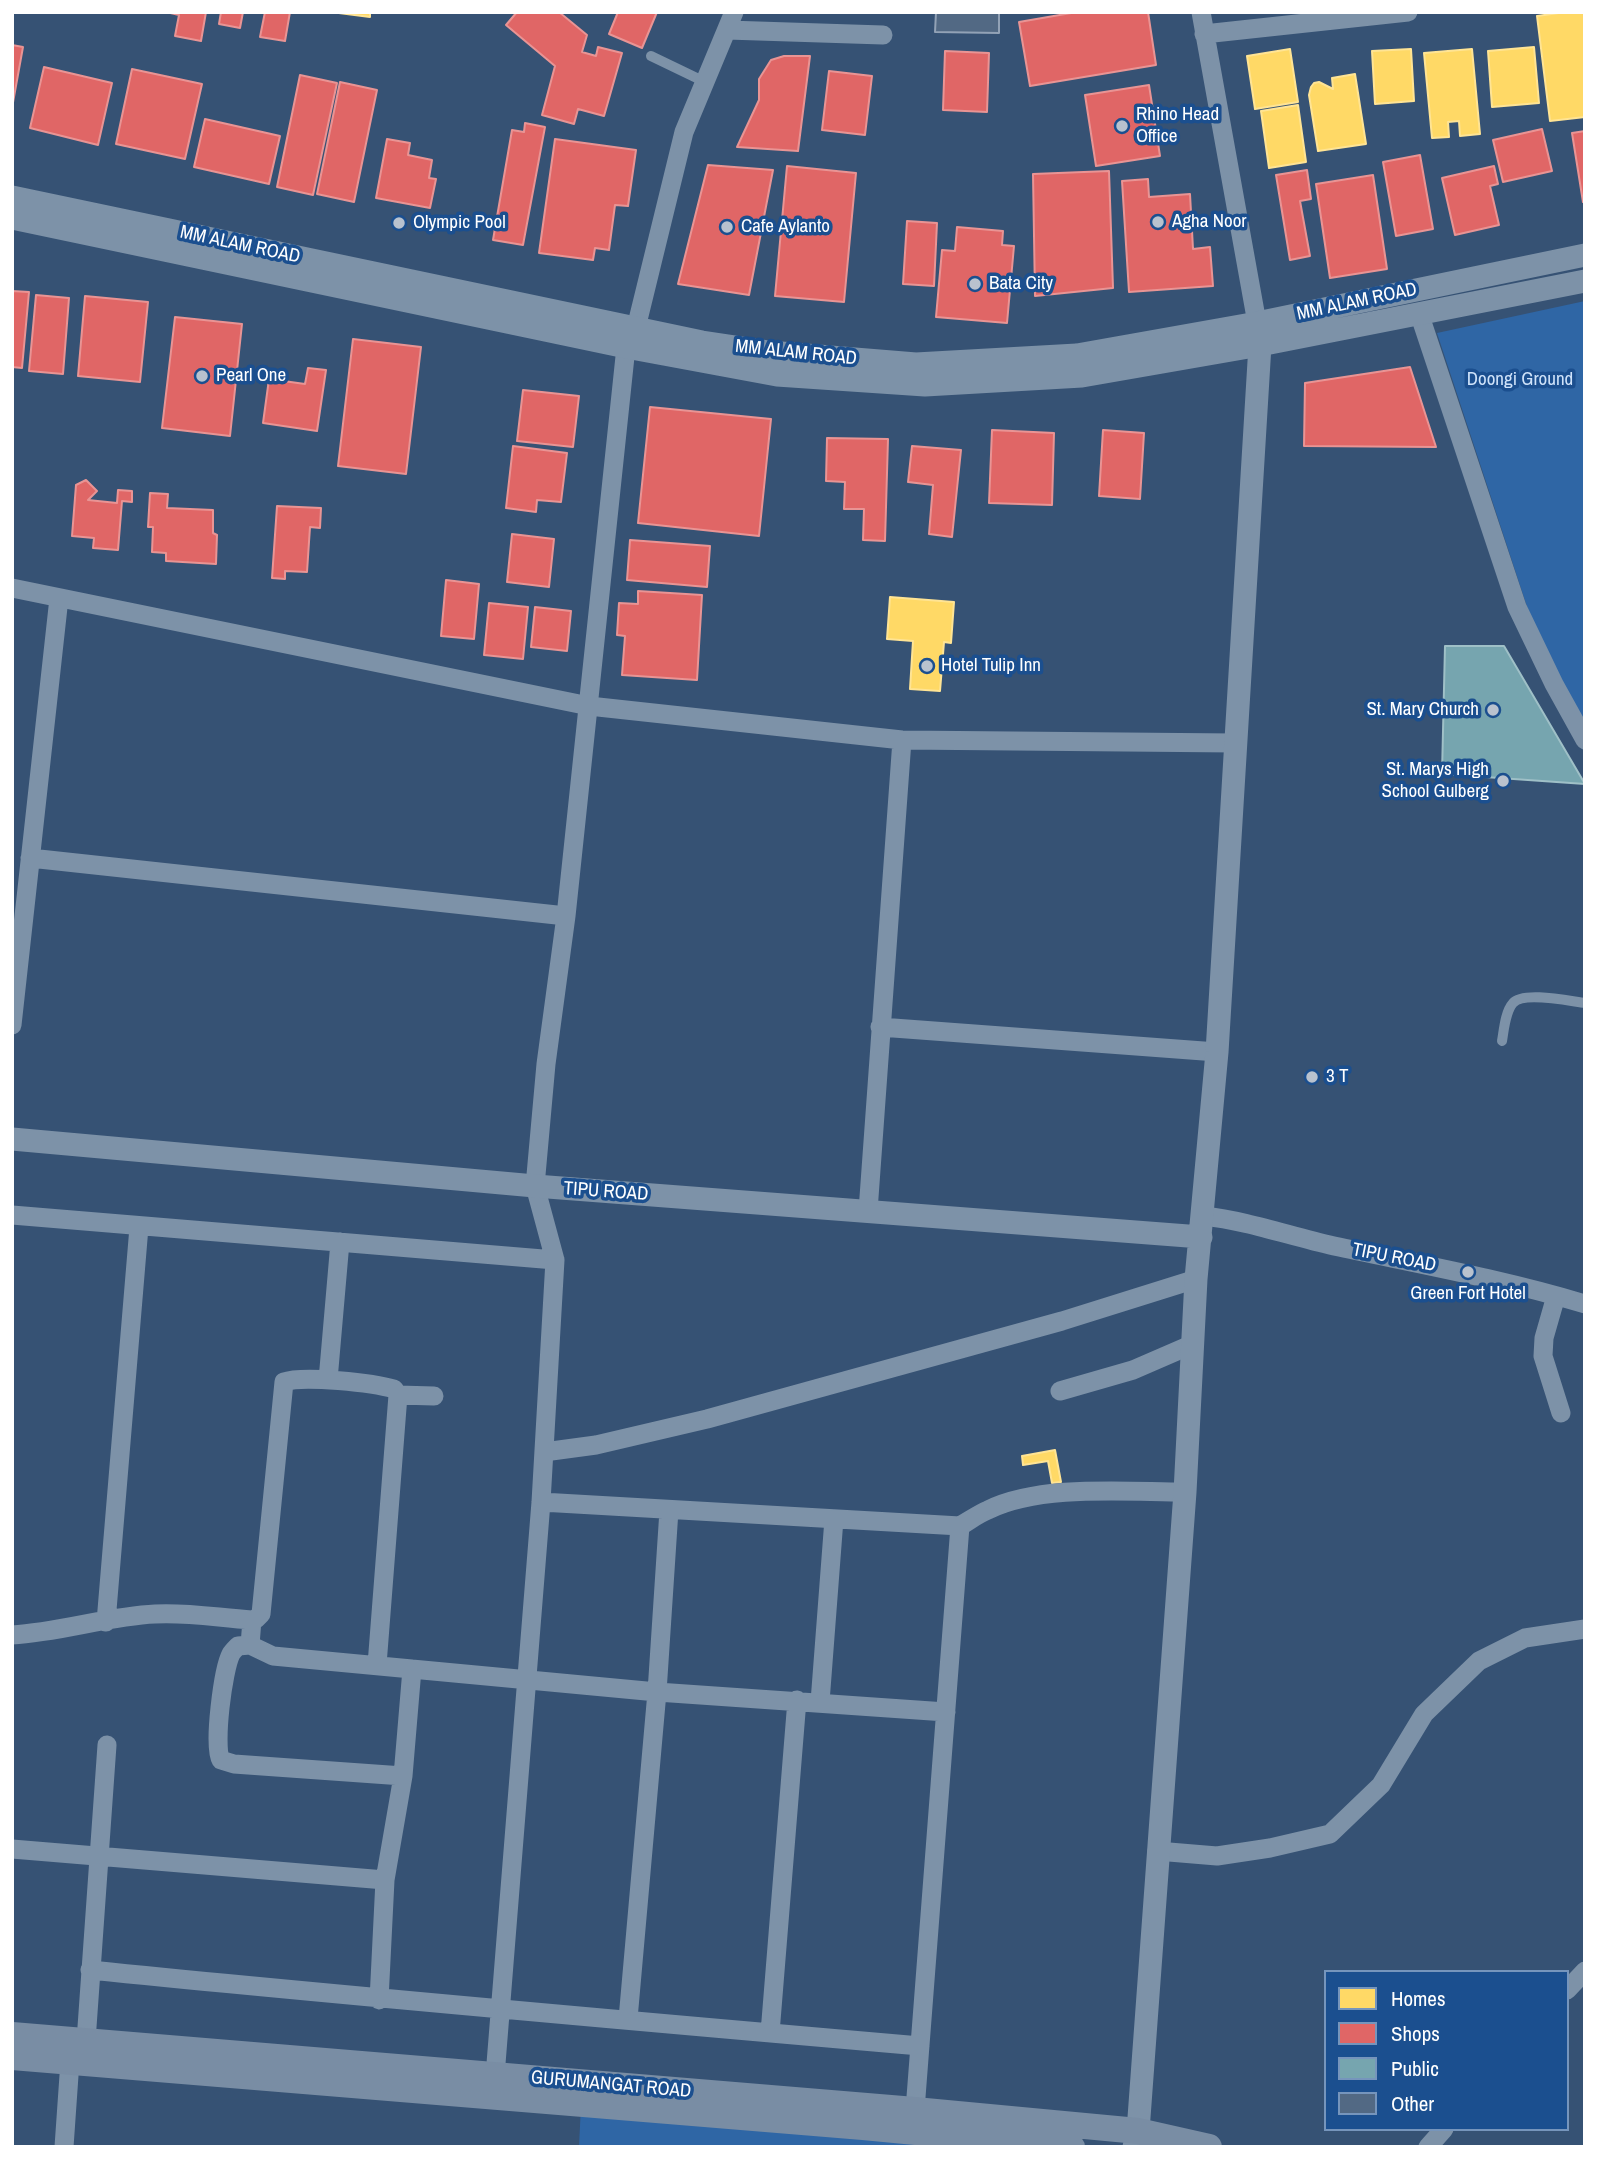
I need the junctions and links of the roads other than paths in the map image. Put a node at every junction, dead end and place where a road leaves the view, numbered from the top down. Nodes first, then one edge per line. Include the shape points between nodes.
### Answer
1 (1201, 12) edge
2 (1408, 12) edge
3 (730, 21) edge
4 (1204, 34) junction
5 (883, 35) dead end
6 (651, 56) dead end
7 (705, 82) junction
8 (12, 197) edge
9 (12, 218) edge
10 (1585, 255) edge
11 (1585, 281) edge
12 (1419, 313) junction
13 (1259, 334) junction
14 (631, 338) junction
15 (12, 587) edge
16 (60, 598) junction
17 (589, 706) junction
18 (902, 740) junction
19 (1585, 740) edge
20 (1235, 743) junction
21 (30, 858) junction
22 (566, 916) junction
23 (1585, 1003) edge
24 (12, 1025) edge
25 (880, 1027) junction
26 (1502, 1041) dead end
27 (1217, 1052) junction
28 (12, 1139) edge
29 (535, 1186) junction
30 (868, 1211) junction
31 (12, 1215) edge
32 (1202, 1226) junction
33 (139, 1227) junction
34 (341, 1241) junction
35 (555, 1260) junction
36 (1196, 1279) junction
37 (1556, 1296) junction
38 (1585, 1304) edge
39 (1193, 1344) junction
40 (328, 1380) junction
41 (1060, 1391) dead end
42 (398, 1395) junction
43 (434, 1396) dead end
44 (1561, 1413) dead end
45 (544, 1452) junction
46 (1185, 1492) junction
47 (541, 1502) junction
48 (669, 1510) junction
49 (834, 1519) junction
50 (960, 1526) junction
51 (251, 1620) junction
52 (106, 1622) junction
53 (1585, 1629) edge
54 (12, 1635) edge
55 (250, 1644) junction
56 (377, 1665) junction
57 (412, 1669) junction
58 (527, 1681) junction
59 (657, 1692) junction
60 (797, 1700) junction
61 (820, 1702) junction
62 (946, 1712) junction
63 (107, 1745) dead end
64 (403, 1776) junction
65 (12, 1849) edge
66 (1157, 1851) junction
67 (98, 1857) junction
68 (385, 1880) junction
69 (90, 1970) junction
70 (1585, 1971) edge
71 (1569, 1988) edge
72 (379, 2000) junction
73 (500, 2008) junction
74 (628, 2019) junction
75 (770, 2033) junction
76 (12, 2035) edge
77 (920, 2046) junction
78 (78, 2051) junction
79 (12, 2057) edge
80 (495, 2076) junction
81 (915, 2110) junction
82 (1442, 2131) edge
83 (1136, 2139) edge
84 (64, 2147) edge
85 (1072, 2147) edge
86 (1209, 2147) edge
87 (1428, 2147) edge

1 - 4 street
2 - 4 street
3 - 5 street
3 - 7 street
4 - 13 street
6 - 7 lane
7 - 14 street via 684,132
8 - 14 street, MM ALAM ROAD
9 - 14 street, MM ALAM ROAD
10 - 13 street, MM ALAM ROAD
11 - 12 street, MM ALAM ROAD
12 - 13 street, MM ALAM ROAD
12 - 19 street via 1517,607
13 - 14 street, MM ALAM ROAD via 1082,376 925,385 776,375
13 - 20 street
14 - 17 street
15 - 16 street
16 - 17 street
16 - 21 street
17 - 18 street
17 - 22 street
18 - 20 street
18 - 25 street
20 - 27 street
21 - 22 street
21 - 24 street
22 - 29 street
23 - 26 lane via 1524,996 1509,1009
25 - 27 street
25 - 30 street
27 - 32 street
28 - 29 street, TIPU ROAD
29 - 30 street, TIPU ROAD
29 - 35 street
30 - 32 street, TIPU ROAD
31 - 33 street
32 - 36 street
32 - 37 street, TIPU ROAD via 1238,1220
33 - 34 street
33 - 52 street
34 - 35 street
34 - 40 street
35 - 45 street
36 - 39 street
36 - 45 street via 707,1419
37 - 38 street, TIPU ROAD
37 - 44 street via 1543,1356
39 - 41 street via 1133,1370
39 - 46 street
40 - 42 street via 386,1386
40 - 51 street via 284,1382 261,1614
42 - 43 street
42 - 56 street
45 - 47 street
46 - 50 street via 1030,1496 989,1509
46 - 66 street
47 - 48 street
47 - 58 street
48 - 49 street
48 - 59 street
49 - 50 street
49 - 61 street
50 - 62 street
51 - 52 street via 164,1614
51 - 55 street
52 - 54 street
53 - 66 street via 1525,1638 1479,1661 1424,1714 1381,1784 1330,1834 1217,1856
55 - 56 street via 273,1656
55 - 64 street via 238,1646 228,1664 219,1732 221,1760
56 - 57 street
57 - 58 street
57 - 64 street
58 - 59 street
58 - 73 street
59 - 60 street
59 - 74 street
60 - 61 street
60 - 75 street
61 - 62 street
62 - 77 street
63 - 67 street
64 - 68 street
65 - 67 street
66 - 83 street
67 - 68 street
67 - 69 street
68 - 72 street
69 - 72 street
69 - 78 street
70 - 71 street
72 - 73 street
73 - 74 street
73 - 80 street
74 - 75 street
75 - 77 street
76 - 78 main road, GURUMANGAT ROAD
77 - 81 street
78 - 79 main road, GURUMANGAT ROAD
78 - 80 main road, GURUMANGAT ROAD
78 - 84 street
78 - 85 main road, GURUMANGAT ROAD
80 - 81 main road, GURUMANGAT ROAD
81 - 83 main road, GURUMANGAT ROAD
82 - 87 street
83 - 86 main road, GURUMANGAT ROAD

